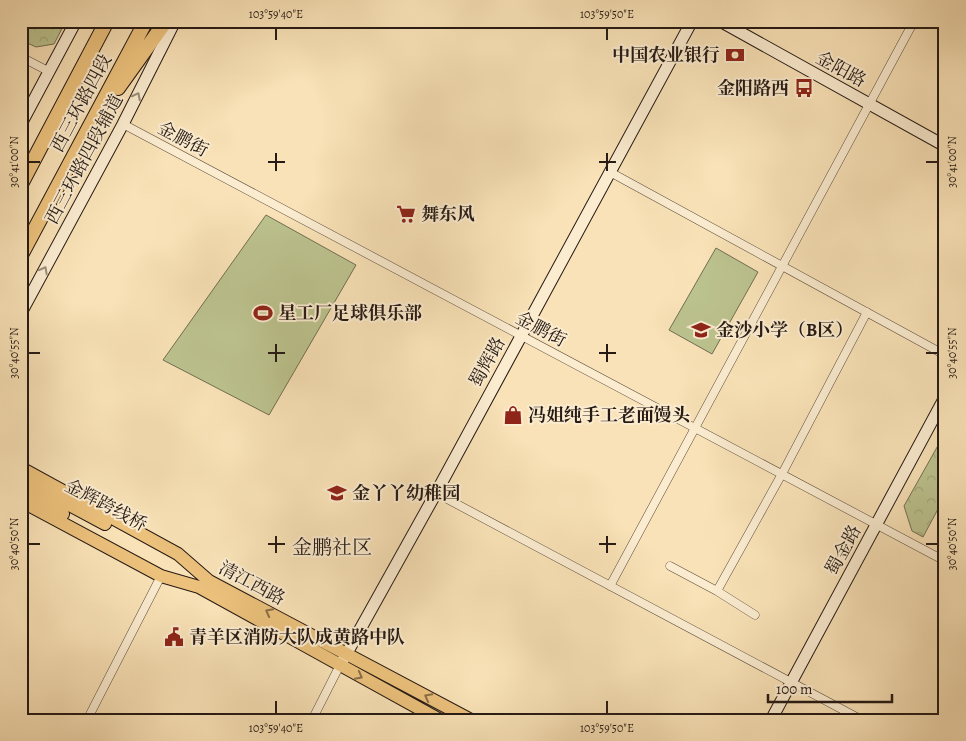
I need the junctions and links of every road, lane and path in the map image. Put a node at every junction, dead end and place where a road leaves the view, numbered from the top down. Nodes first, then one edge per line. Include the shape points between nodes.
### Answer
1 (76, 21) edge
2 (98, 21) edge
3 (107, 21) edge
4 (146, 21) edge
5 (166, 21) edge
6 (175, 21) edge
7 (692, 21) edge
8 (720, 21) edge
9 (914, 21) edge
10 (21, 57) edge
11 (84, 66) junction
12 (50, 72) junction
13 (869, 104) junction
14 (21, 124) edge
15 (123, 124) junction
16 (86, 131) junction
17 (945, 146) edge
18 (610, 172) junction
19 (21, 184) edge
20 (21, 255) edge
21 (782, 266) junction
22 (866, 312) junction
23 (21, 313) edge
24 (521, 336) junction
25 (945, 355) edge
26 (945, 397) edge
27 (695, 428) junction
28 (21, 468) edge
29 (782, 474) junction
30 (21, 479) edge
31 (21, 491) edge
32 (436, 493) junction
33 (21, 501) edge
34 (877, 524) junction
35 (945, 561) edge
36 (670, 566) dead end
37 (168, 570) junction
38 (204, 584) junction
39 (610, 586) junction
40 (717, 591) junction
41 (755, 614) dead end
42 (347, 653) junction
43 (340, 665) junction
44 (791, 682) junction
45 (87, 720) edge
46 (312, 720) edge
47 (440, 720) edge
48 (471, 720) edge
49 (771, 720) edge
50 (862, 720) edge

1 - 12 street
2 - 11 highway
3 - 11 highway, 西三环路四段
4 - 16 highway, 西三环路四段
5 - 16 highway
15 -> 6 street, 西三环路四段辅道
7 - 18 street, 蜀辉路
8 - 13 street, 金阳路
9 - 13 street
10 - 12 street
11 - 19 highway, 西三环路四段
12 - 14 street
13 - 17 street, 金阳路
13 - 21 street
23 -> 15 street, 西三环路四段辅道
15 - 24 street, 金鹏街
16 - 20 highway, 西三环路四段
18 - 21 street
18 - 24 street, 蜀辉路
21 - 22 street
21 - 27 street
22 - 25 street
22 - 29 street
24 - 27 street, 金鹏街
24 - 32 street, 蜀辉路
26 - 34 street, 蜀金路
27 - 29 street, 金鹏街
27 - 39 street
28 - 38 main road, 清江西路 via 178,554
29 - 34 street, 金鹏街
29 - 40 street
30 - 37 main road, 金辉跨线桥
31 - 37 main road, 金辉跨线桥
32 - 39 street
32 - 42 street, 蜀辉路
33 - 37 main road
34 - 35 street, 金鹏街
34 - 44 street, 蜀金路
36 - 40 street
37 - 38 main road
37 - 45 street
42 -> 38 main road, 清江西路
38 - 43 main road, 清江西路
39 - 44 street
40 - 41 street
42 - 43 street, 蜀辉路
48 -> 42 main road, 清江西路
43 - 46 street, 蜀辉路
43 -> 47 main road, 清江西路
44 - 49 street, 蜀金路
44 - 50 street

